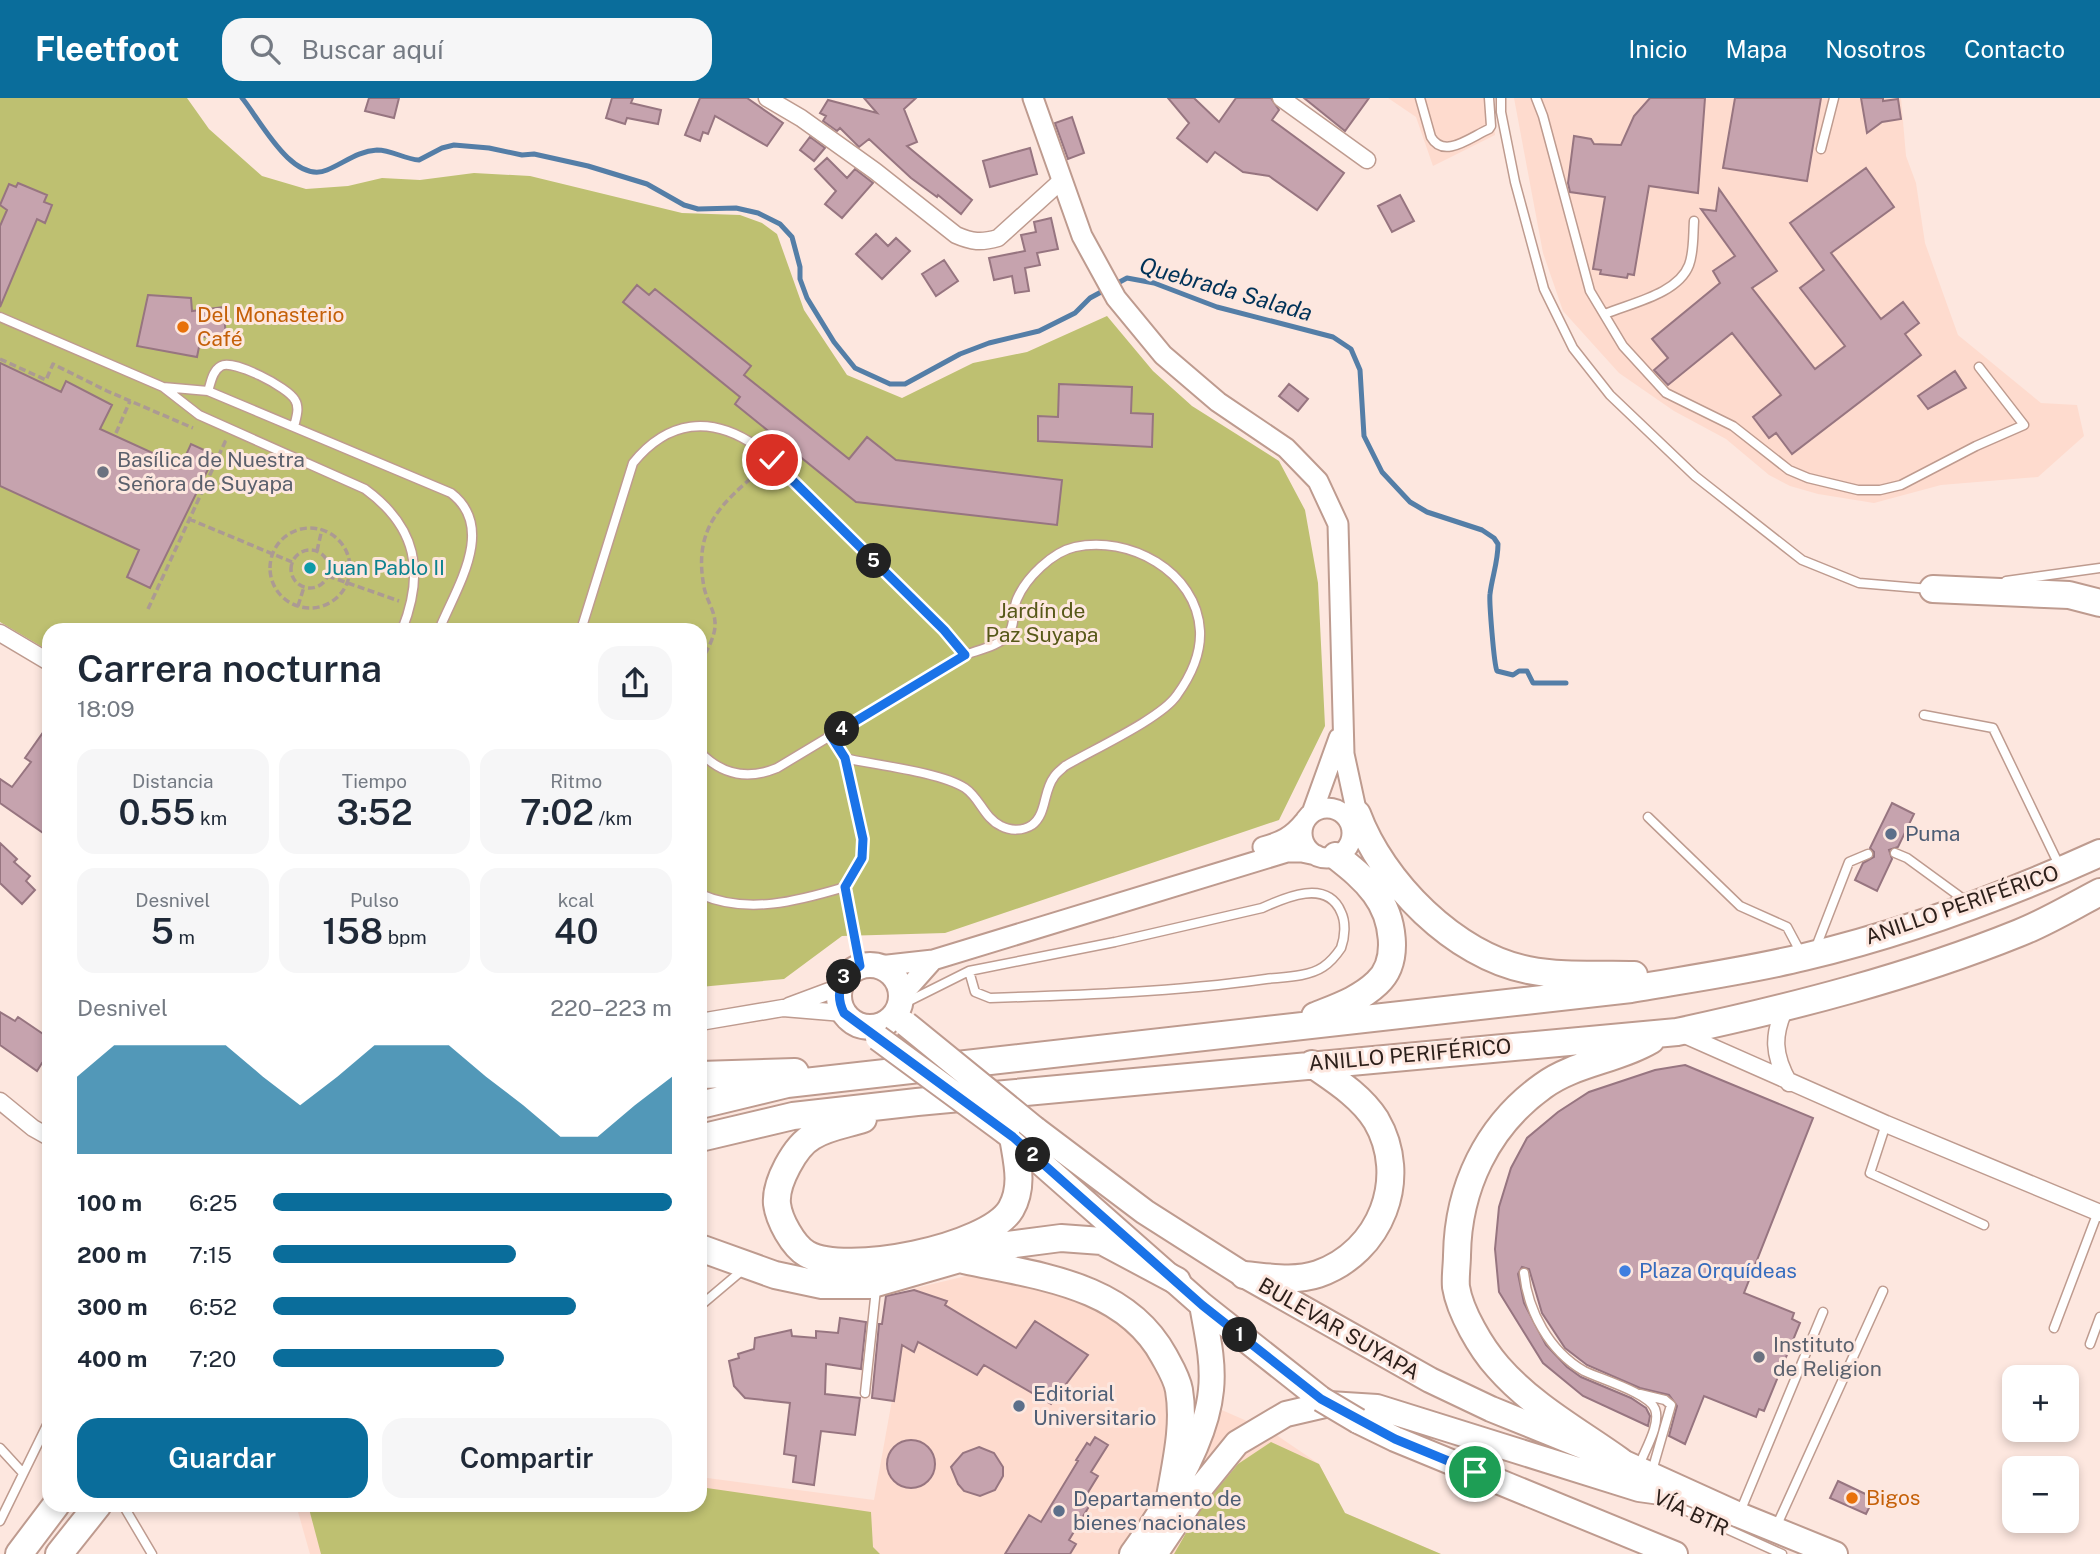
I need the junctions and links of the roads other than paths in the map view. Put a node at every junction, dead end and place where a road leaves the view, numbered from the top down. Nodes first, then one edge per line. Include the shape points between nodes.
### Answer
1 (767, 98) edge
2 (1033, 98) edge
3 (1281, 98) edge
4 (1420, 98) edge
5 (1489, 98) edge
6 (1501, 98) edge
7 (1536, 98) edge
8 (1834, 98) edge
9 (1821, 149) dead end
10 (1367, 160) dead end
11 (1567, 160) dead end
12 (1555, 163) junction
13 (1061, 181) junction
14 (1694, 221) dead end
15 (1605, 314) junction
16 (0, 317) edge
17 (1979, 367) dead end
18 (163, 387) junction
19 (208, 391) junction
20 (294, 427) junction
21 (2100, 568) edge
22 (1933, 589) junction
23 (2100, 602) edge
24 (405, 623) edge
25 (442, 623) edge
26 (583, 623) edge
27 (0, 633) edge
28 (965, 655) junction
29 (42, 658) edge
30 (1924, 715) dead end
31 (1343, 724) junction
32 (831, 736) junction
33 (845, 758) junction
34 (707, 760) edge
35 (1322, 788) junction
36 (1353, 812) junction
37 (1308, 817) junction
38 (1648, 817) dead end
39 (2100, 842) edge
40 (1895, 853) dead end
41 (2100, 853) edge
42 (1868, 854) dead end
43 (1326, 856) junction
44 (2062, 870) junction
45 (845, 887) junction
46 (2100, 892) edge
47 (707, 897) edge
48 (1971, 905) junction
49 (1049, 927) junction
50 (1808, 956) junction
51 (933, 960) junction
52 (870, 966) junction
53 (969, 971) junction
54 (1702, 976) junction
55 (840, 987) junction
56 (1786, 1006) junction
57 (783, 1008) junction
58 (900, 1010) junction
59 (707, 1021) edge
60 (861, 1026) junction
61 (1282, 1028) junction
62 (1670, 1032) junction
63 (1312, 1064) junction
64 (880, 1074) junction
65 (707, 1075) edge
66 (1789, 1083) junction
67 (0, 1101) edge
68 (917, 1102) junction
69 (707, 1103) edge
70 (1886, 1125) junction
71 (42, 1133) edge
72 (1018, 1133) junction
73 (707, 1137) edge
74 (2099, 1212) edge
75 (1984, 1225) dead end
76 (707, 1251) edge
77 (958, 1259) junction
78 (748, 1266) junction
79 (1524, 1273) dead end
80 (1244, 1275) junction
81 (1177, 1281) junction
82 (877, 1283) junction
83 (1883, 1291) dead end
84 (707, 1300) edge
85 (1202, 1305) junction
86 (1823, 1312) dead end
87 (2100, 1317) edge
88 (2054, 1328) dead end
89 (2090, 1344) dead end
90 (865, 1393) dead end
91 (1637, 1394) junction
92 (42, 1434) edge
93 (0, 1448) edge
94 (22, 1472) junction
95 (1637, 1473) junction
96 (1170, 1497) junction
97 (51, 1512) edge
98 (93, 1512) edge
99 (127, 1512) edge
100 (1739, 1515) junction
101 (0, 1521) edge
102 (1775, 1530) junction
103 (19, 1554) edge
104 (60, 1554) edge
105 (152, 1554) edge
106 (1132, 1554) edge
107 (1155, 1554) edge
108 (1675, 1554) edge
109 (1782, 1554) edge
110 (1835, 1554) edge

1 - 13 street via 971,242 998,238
2 - 13 street
3 - 10 street
4 - 5 lane via 1431,137 1444,147 1489,129
6 - 22 lane via 1515,182 1544,289 1573,348 1610,395 1695,476 1802,560 1859,583
7 - 12 lane
8 - 9 lane
11 - 12 lane
12 - 15 lane via 1590,291
13 - 31 street via 1082,236 1116,298 1163,355 1218,402 1286,448 1318,481 1338,524
14 - 15 lane via 1691,258 1682,279 1668,290
15 - 17 lane via 1623,346 1666,393 1733,426 1789,470 1858,490 1901,485 2024,425
16 - 18 lane
18 - 19 lane
18 - 24 lane via 199,415 365,489 384,503 410,541 415,563 415,586
19 - 20 lane
19 - 20 lane via 220,366 229,364 262,376 296,401
20 - 25 lane via 451,493 466,508 473,527 472,548
21 - 22 lane
22 - 23 highway via 2069,595
26 - 28 lane via 633,463 646,446 665,434 705,426 740,435 772,460
27 - 29 street
28 - 32 lane
28 - 33 lane via 1007,635 1017,599 1047,561 1071,548 1096,543 1145,554 1167,570 1185,590 1200,631 1194,663 1176,698 1065,766 1053,777 1034,824 1025,828 1014,830 993,821 975,796 953,782
30 - 44 lane via 1993,728
31 - 35 street
31 - 36 street
32 - 33 lane
32 - 34 lane via 762,774 729,772
33 - 45 lane via 863,839 862,858
35 - 36 street via 1339,785
35 - 37 street
36 - 37 street via 1348,818 1321,808
36 - 43 street via 1349,845
36 - 54 highway via 1401,889 1478,952 1527,970
37 - 43 street via 1303,841
37 - 49 street via 1283,841 1059,913
38 - 50 lane via 1740,906 1787,927
39 - 44 highway
40 - 48 lane
41 - 44 highway, ANILLO PERIFÉRICO
42 - 50 lane via 1849,862
43 - 49 street via 1287,852
43 - 61 highway via 1359,874 1376,894 1391,934 1388,967 1378,982 1354,1000
44 - 48 highway, ANILLO PERIFÉRICO
45 - 47 lane via 786,903 749,905
45 - 52 lane
46 - 56 highway, ANILLO PERIFÉRICO via 2022,932 1953,958
48 - 50 highway, ANILLO PERIFÉRICO
49 - 51 street
50 - 54 highway, ANILLO PERIFÉRICO
51 - 52 street
51 - 58 street
52 - 55 main road via 844,978
52 - 58 main road via 895,978
53 - 53 lane via 1262,908 1310,892 1338,903 1344,917 1339,951 1322,968 1283,976 1205,987 990,998 975,992
53 - 58 lane
54 - 61 highway, ANILLO PERIFÉRICO via 1630,989
55 - 57 street
55 - 60 main road via 839,1004
56 - 62 highway, ANILLO PERIFÉRICO
56 - 66 street via 1778,1022 1775,1052
57 - 59 street
57 - 60 street
58 - 60 main road via 880,1025
58 - 72 main road, BULEVAR SUYAPA, bridge
60 - 72 main road, BULEVAR SUYAPA, bridge
61 - 64 highway, ANILLO PERIFÉRICO
62 - 63 highway, ANILLO PERIFÉRICO
62 - 66 street
62 - 95 highway via 1544,1084 1509,1116 1479,1158 1461,1204 1456,1288 1475,1336 1497,1367 1538,1406
63 - 68 highway, ANILLO PERIFÉRICO
63 - 80 highway via 1360,1100 1376,1121 1390,1173 1386,1203 1377,1229 1343,1263 1292,1279
64 - 65 highway
64 - 69 highway, ANILLO PERIFÉRICO via 787,1084
66 - 70 street
67 - 71 street
68 - 72 highway via 813,1136 793,1155 777,1203 787,1231 806,1253 832,1262 863,1263 961,1242 994,1226 1009,1212 1019,1190
68 - 73 highway, ANILLO PERIFÉRICO via 793,1116
70 - 74 street
70 - 75 lane via 1870,1173
72 - 80 main road, BULEVAR SUYAPA
72 - 81 main road, BULEVAR SUYAPA
74 - 88 lane
76 - 78 highway
77 - 81 highway via 1008,1245 1061,1238 1102,1241
77 - 82 highway
77 - 96 highway via 1099,1294 1131,1314 1157,1344 1179,1391 1181,1415
78 - 82 highway via 822,1285
78 - 84 lane
79 - 91 lane via 1527,1298 1553,1343 1584,1370
80 - 95 main road, BULEVAR SUYAPA via 1430,1380
81 - 85 main road, BULEVAR SUYAPA
82 - 90 lane
83 - 102 lane
85 - 96 main road via 1211,1356 1211,1390 1204,1426
85 - 108 main road, BULEVAR SUYAPA, bridge via 1321,1399 1358,1421
86 - 100 lane
87 - 89 lane
91 - 95 lane via 1652,1405 1656,1417
91 - 95 lane via 1671,1405
92 - 94 lane
93 - 94 lane
94 - 101 lane
95 - 100 main road
95 - 107 main road via 1377,1407 1329,1404 1286,1414 1237,1443
95 - 109 lane, VÍA BTR
96 - 106 main road
97 - 103 highway
98 - 104 highway
99 - 105 lane
100 - 102 main road
102 - 110 main road

